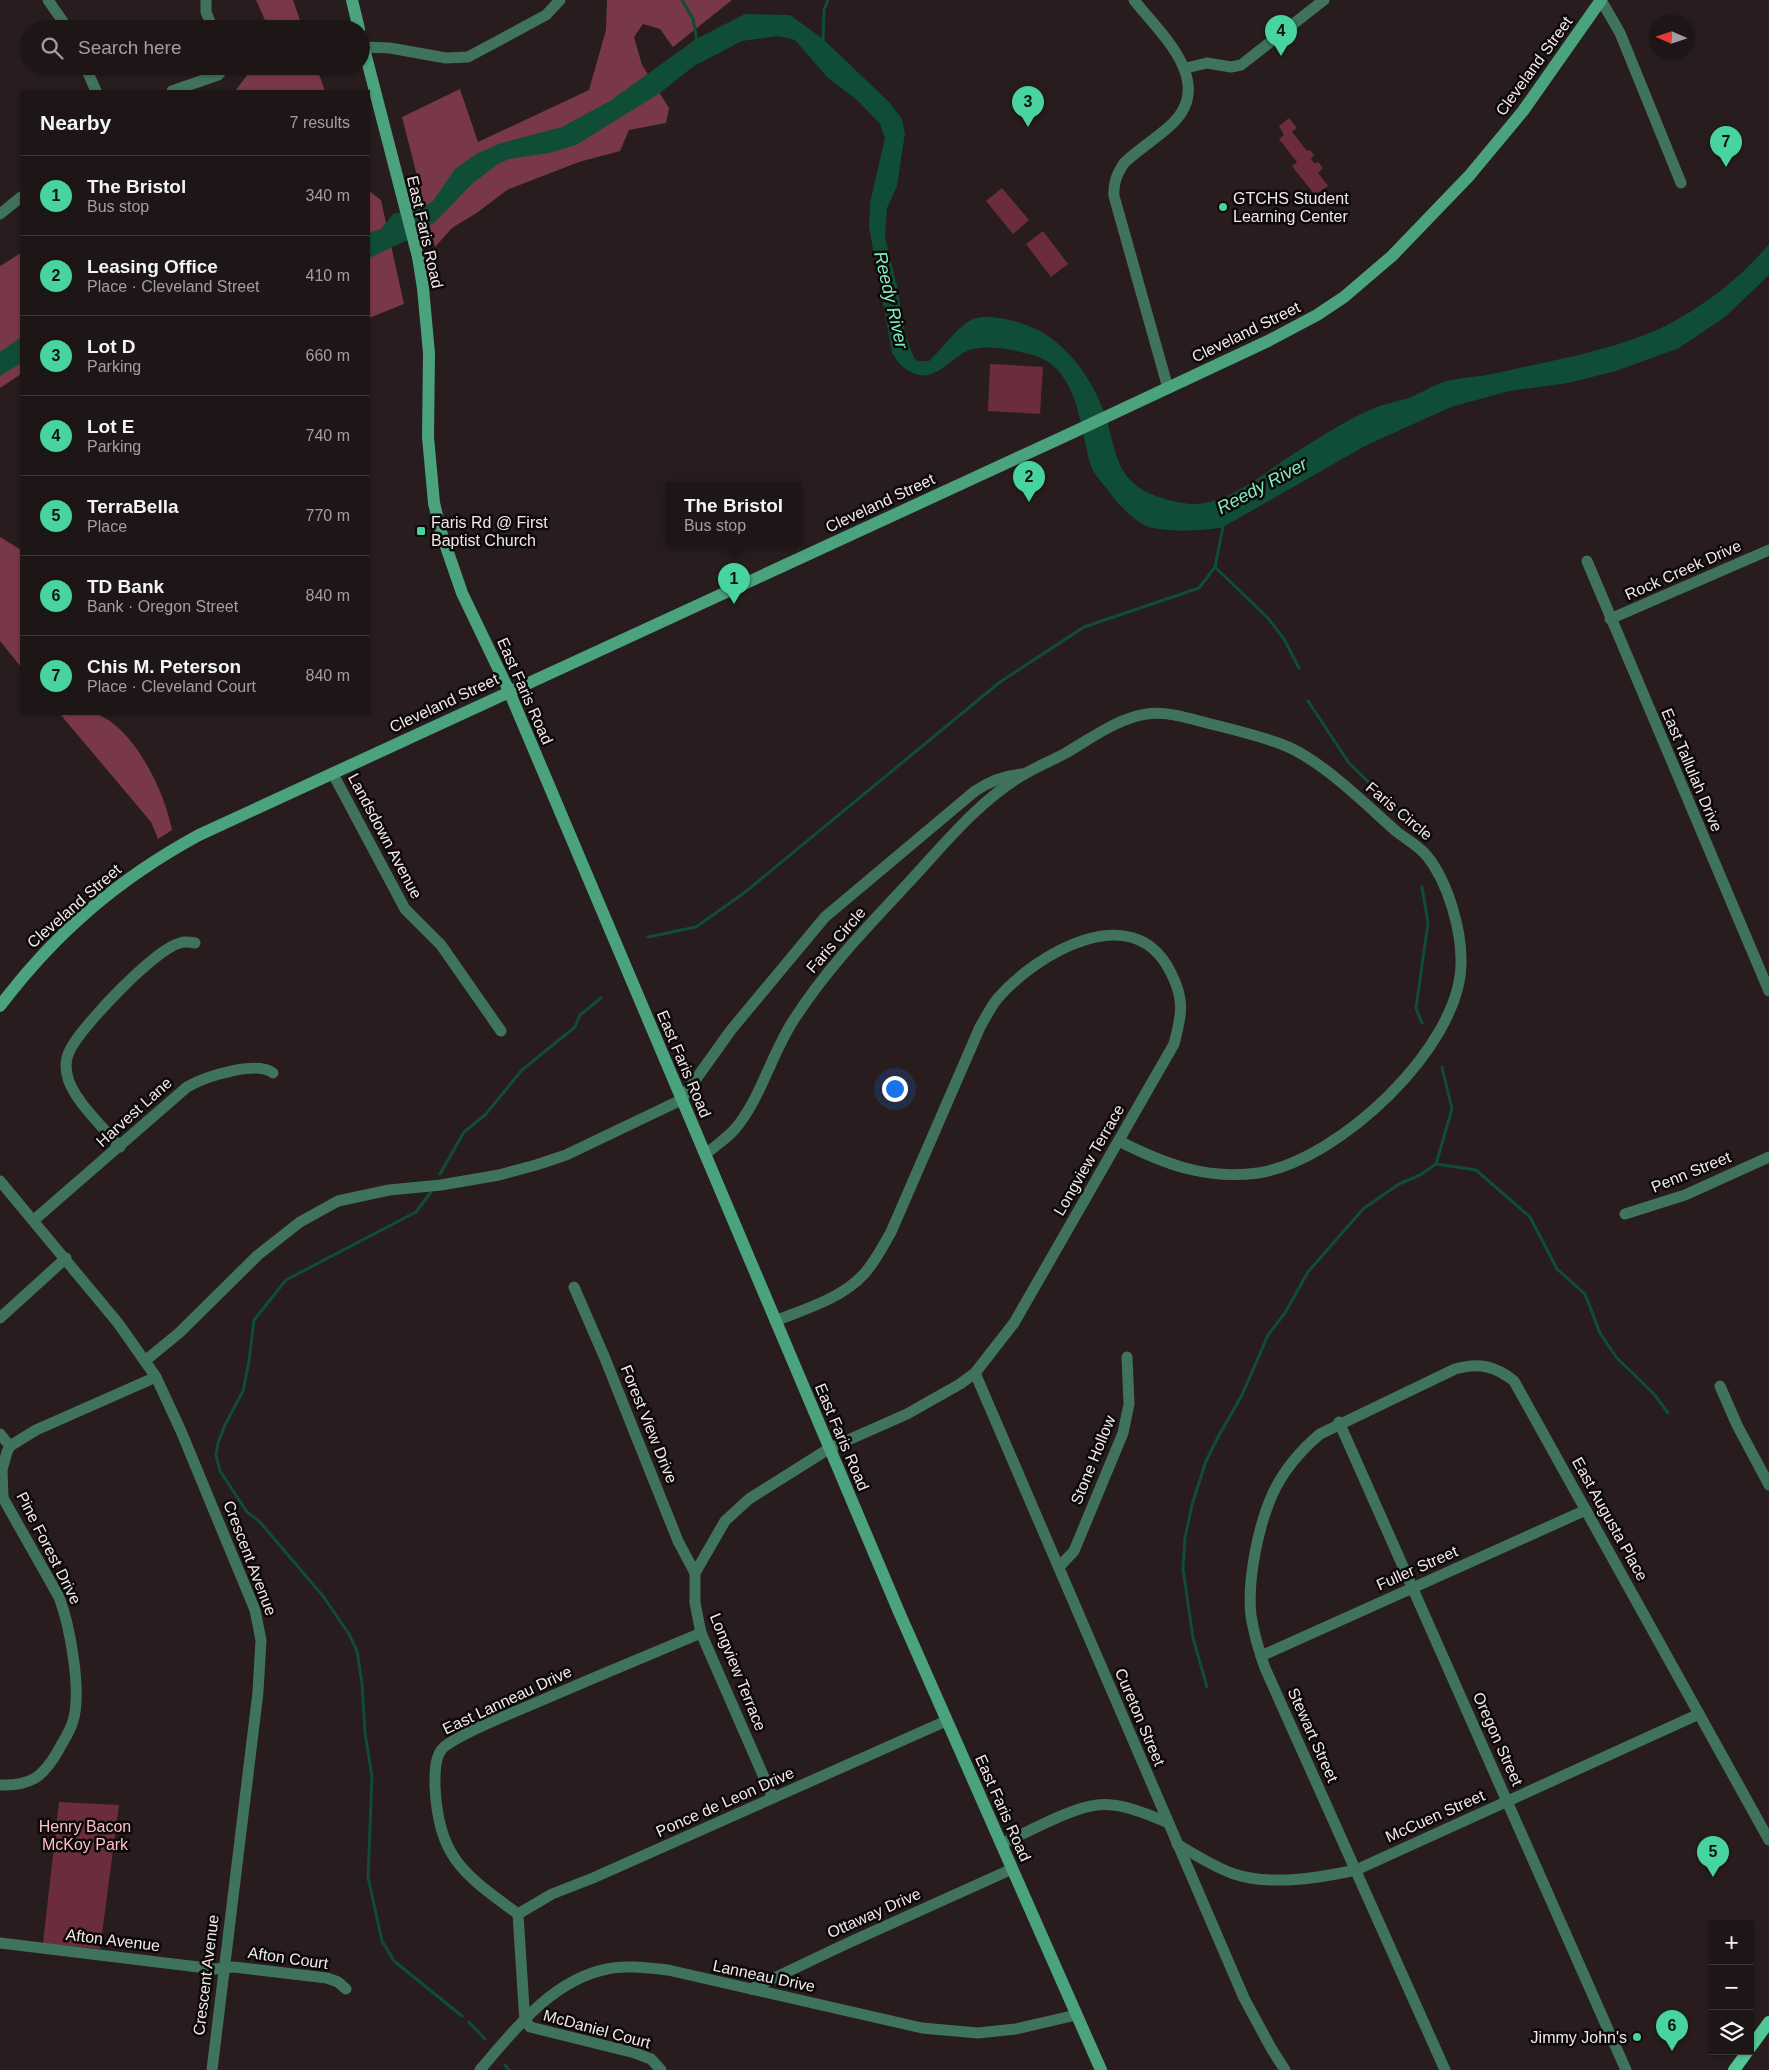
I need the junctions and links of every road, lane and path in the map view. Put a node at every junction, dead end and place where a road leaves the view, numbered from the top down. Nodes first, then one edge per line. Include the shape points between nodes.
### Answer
1 (48, 0) edge
2 (206, 0) edge
3 (352, 0) edge
4 (560, 0) edge
5 (1134, 0) edge
6 (1324, 0) edge
7 (1601, 0) edge
8 (62, 20) edge
9 (209, 20) edge
10 (357, 20) edge
11 (370, 44) edge
12 (1186, 68) junction
13 (370, 74) edge
14 (89, 75) edge
15 (218, 75) edge
16 (96, 90) edge
17 (175, 90) edge
18 (1681, 183) dead end
19 (20, 197) edge
20 (0, 214) edge
21 (1168, 388) junction
22 (1769, 550) edge
23 (1587, 561) dead end
24 (1610, 619) junction
25 (509, 691) junction
26 (333, 774) junction
27 (1025, 774) junction
28 (195, 943) dead end
29 (1769, 991) edge
30 (0, 1006) edge
31 (501, 1031) dead end
32 (273, 1073) dead end
33 (680, 1100) junction
34 (1119, 1141) junction
35 (120, 1147) junction
36 (706, 1154) junction
37 (1769, 1157) edge
38 (0, 1181) edge
39 (1625, 1214) dead end
40 (34, 1220) junction
41 (66, 1258) junction
42 (574, 1287) dead end
43 (0, 1318) edge
44 (775, 1321) junction
45 (1127, 1357) dead end
46 (146, 1360) junction
47 (975, 1373) junction
48 (156, 1377) junction
49 (1720, 1386) dead end
50 (1340, 1422) junction
51 (0, 1434) edge
52 (10, 1446) junction
53 (830, 1448) junction
54 (1769, 1485) edge
55 (1586, 1510) junction
56 (1059, 1567) junction
57 (695, 1573) junction
58 (1414, 1588) junction
59 (701, 1632) junction
60 (1261, 1656) junction
61 (1699, 1714) junction
62 (946, 1721) junction
63 (0, 1785) edge
64 (773, 1798) junction
65 (1508, 1801) junction
66 (1167, 1822) junction
67 (1769, 1840) edge
68 (1001, 1844) junction
69 (1177, 1844) junction
70 (1012, 1869) junction
71 (1356, 1870) junction
72 (518, 1914) junction
73 (0, 1943) edge
74 (223, 1969) junction
75 (346, 1989) dead end
76 (751, 1989) junction
77 (1076, 2015) junction
78 (525, 2019) junction
79 (1769, 2022) edge
80 (1754, 2043) edge
81 (1745, 2055) edge
82 (212, 2070) edge
83 (480, 2070) edge
84 (661, 2070) edge
85 (1101, 2070) edge
86 (1285, 2070) edge
87 (1445, 2070) edge
88 (1626, 2070) edge
89 (1734, 2070) edge

1 - 8 street
2 - 9 street
3 - 10 main road
4 - 11 street via 546,15 468,57 446,58
5 - 12 street
6 - 12 street via 1241,65 1231,67 1207,63
7 - 18 street via 1620,33
7 - 21 main road, Cleveland Street via 1497,145 1365,281 1317,315
12 - 21 street via 1188,90 1182,111 1124,163 1114,187
13 - 25 main road, East Faris Road via 418,257 429,352 428,437 434,503 462,593
14 - 16 street
15 - 17 street
19 - 20 street
21 - 25 main road, Cleveland Street
22 - 24 street, Rock Creek Drive
23 - 24 street, East Tallulah Drive
24 - 29 street, East Tallulah Drive
25 - 26 main road, Cleveland Street
25 - 33 main road, East Faris Road
26 - 30 main road, Cleveland Street via 199,835 162,855 110,891 51,944
26 - 31 street, Landsdown Avenue via 405,910 441,945
27 - 33 street, Faris Circle via 1000,778 975,791 825,917 731,1030
27 - 34 street, Faris Circle via 1121,722 1149,713 1176,716 1283,744 1322,768 1428,856 1444,887 1459,932 1460,984 1436,1038 1394,1090 1324,1146 1271,1170 1224,1174 1172,1166
27 - 36 street, Faris Circle via 994,796 946,842 842,954 780,1041 746,1113 734,1130
28 - 35 street via 179,943 169,948 119,990 78,1037 68,1056 67,1074 76,1095
32 - 35 street, Harvest Lane via 267,1068 251,1068 195,1082
33 - 36 main road, East Faris Road
33 - 46 street via 566,1155 536,1165 441,1185 390,1190 338,1201 300,1222 258,1255 179,1333
34 - 44 street, Longview Terrace via 1174,1044 1182,1003 1166,962 1153,950 1130,938 1105,935 1067,946 1037,964 997,998 980,1027 891,1232 874,1261 852,1285 834,1297
34 - 47 street, Longview Terrace via 1014,1323
35 - 40 street, Harvest Lane
36 - 44 main road, East Faris Road
37 - 39 street, Penn Street via 1686,1195
38 - 40 street, Crescent Avenue
40 - 41 street, Crescent Avenue
41 - 43 street
41 - 46 street, Crescent Avenue
42 - 57 street, Forest View Drive via 678,1541
44 - 53 main road, East Faris Road
45 - 56 street, Stone Hollow via 1130,1404 1125,1425 1074,1551
46 - 48 street, Crescent Avenue
47 - 53 street, Longview Terrace via 924,1405
47 - 56 street, Cureton Street
48 - 52 street via 36,1430
48 - 74 street, Crescent Avenue via 242,1574 259,1623 258,1692
49 - 54 street
50 - 55 street, East Augusta Place via 1455,1369 1468,1365 1489,1366 1514,1381
50 - 58 street, Oregon Street
50 - 60 street, Stewart Street via 1304,1447 1273,1493 1265,1516 1254,1562 1251,1594 1251,1614
51 - 52 street
52 - 63 street, Pine Forest Drive via 2,1470 3,1498 66,1614 76,1706 70,1729 49,1767 27,1783
53 - 57 street, Longview Terrace via 748,1499 730,1514
53 - 62 main road, East Faris Road
55 - 58 street, Fuller Street
55 - 61 street, East Augusta Place
56 - 66 street, Cureton Street
57 - 59 street, Longview Terrace via 695,1602
58 - 60 street, Fuller Street
58 - 65 street, Oregon Street
59 - 64 street, Longview Terrace
59 - 72 street, East Lanneau Drive via 493,1722 444,1747 439,1753 436,1799 441,1827 451,1853 465,1873
60 - 71 street, Stewart Street
61 - 65 street, McCuen Street
61 - 67 street, East Augusta Place
62 - 64 street, Ponce de Leon Drive
62 - 68 main road, East Faris Road
64 - 72 street, Ponce de Leon Drive via 552,1894
65 - 71 street, McCuen Street
65 - 88 street, Oregon Street
66 - 68 street via 1123,1808 1096,1805
66 - 69 street, Cureton Street
68 - 70 main road, East Faris Road
69 - 71 street, McCuen Street via 1246,1877 1326,1877
69 - 86 street, Cureton Street via 1244,1998
70 - 76 street, Ottaway Drive
70 - 77 main road, East Faris Road
71 - 87 street, Stewart Street
72 - 78 street
73 - 74 street, Afton Avenue
74 - 75 street, Afton Court via 234,1967 327,1978
74 - 82 street, Crescent Avenue
76 - 77 street, Lanneau Drive via 922,2028 960,2033 1016,2028
76 - 78 street, Lanneau Drive via 668,1970 608,1969 562,1988
77 - 85 main road, East Faris Road
78 - 83 street, Lanneau Drive
78 - 84 street, McDaniel Court via 530,2027 545,2033 650,2059
79 - 80 main road
81 - 89 main road

